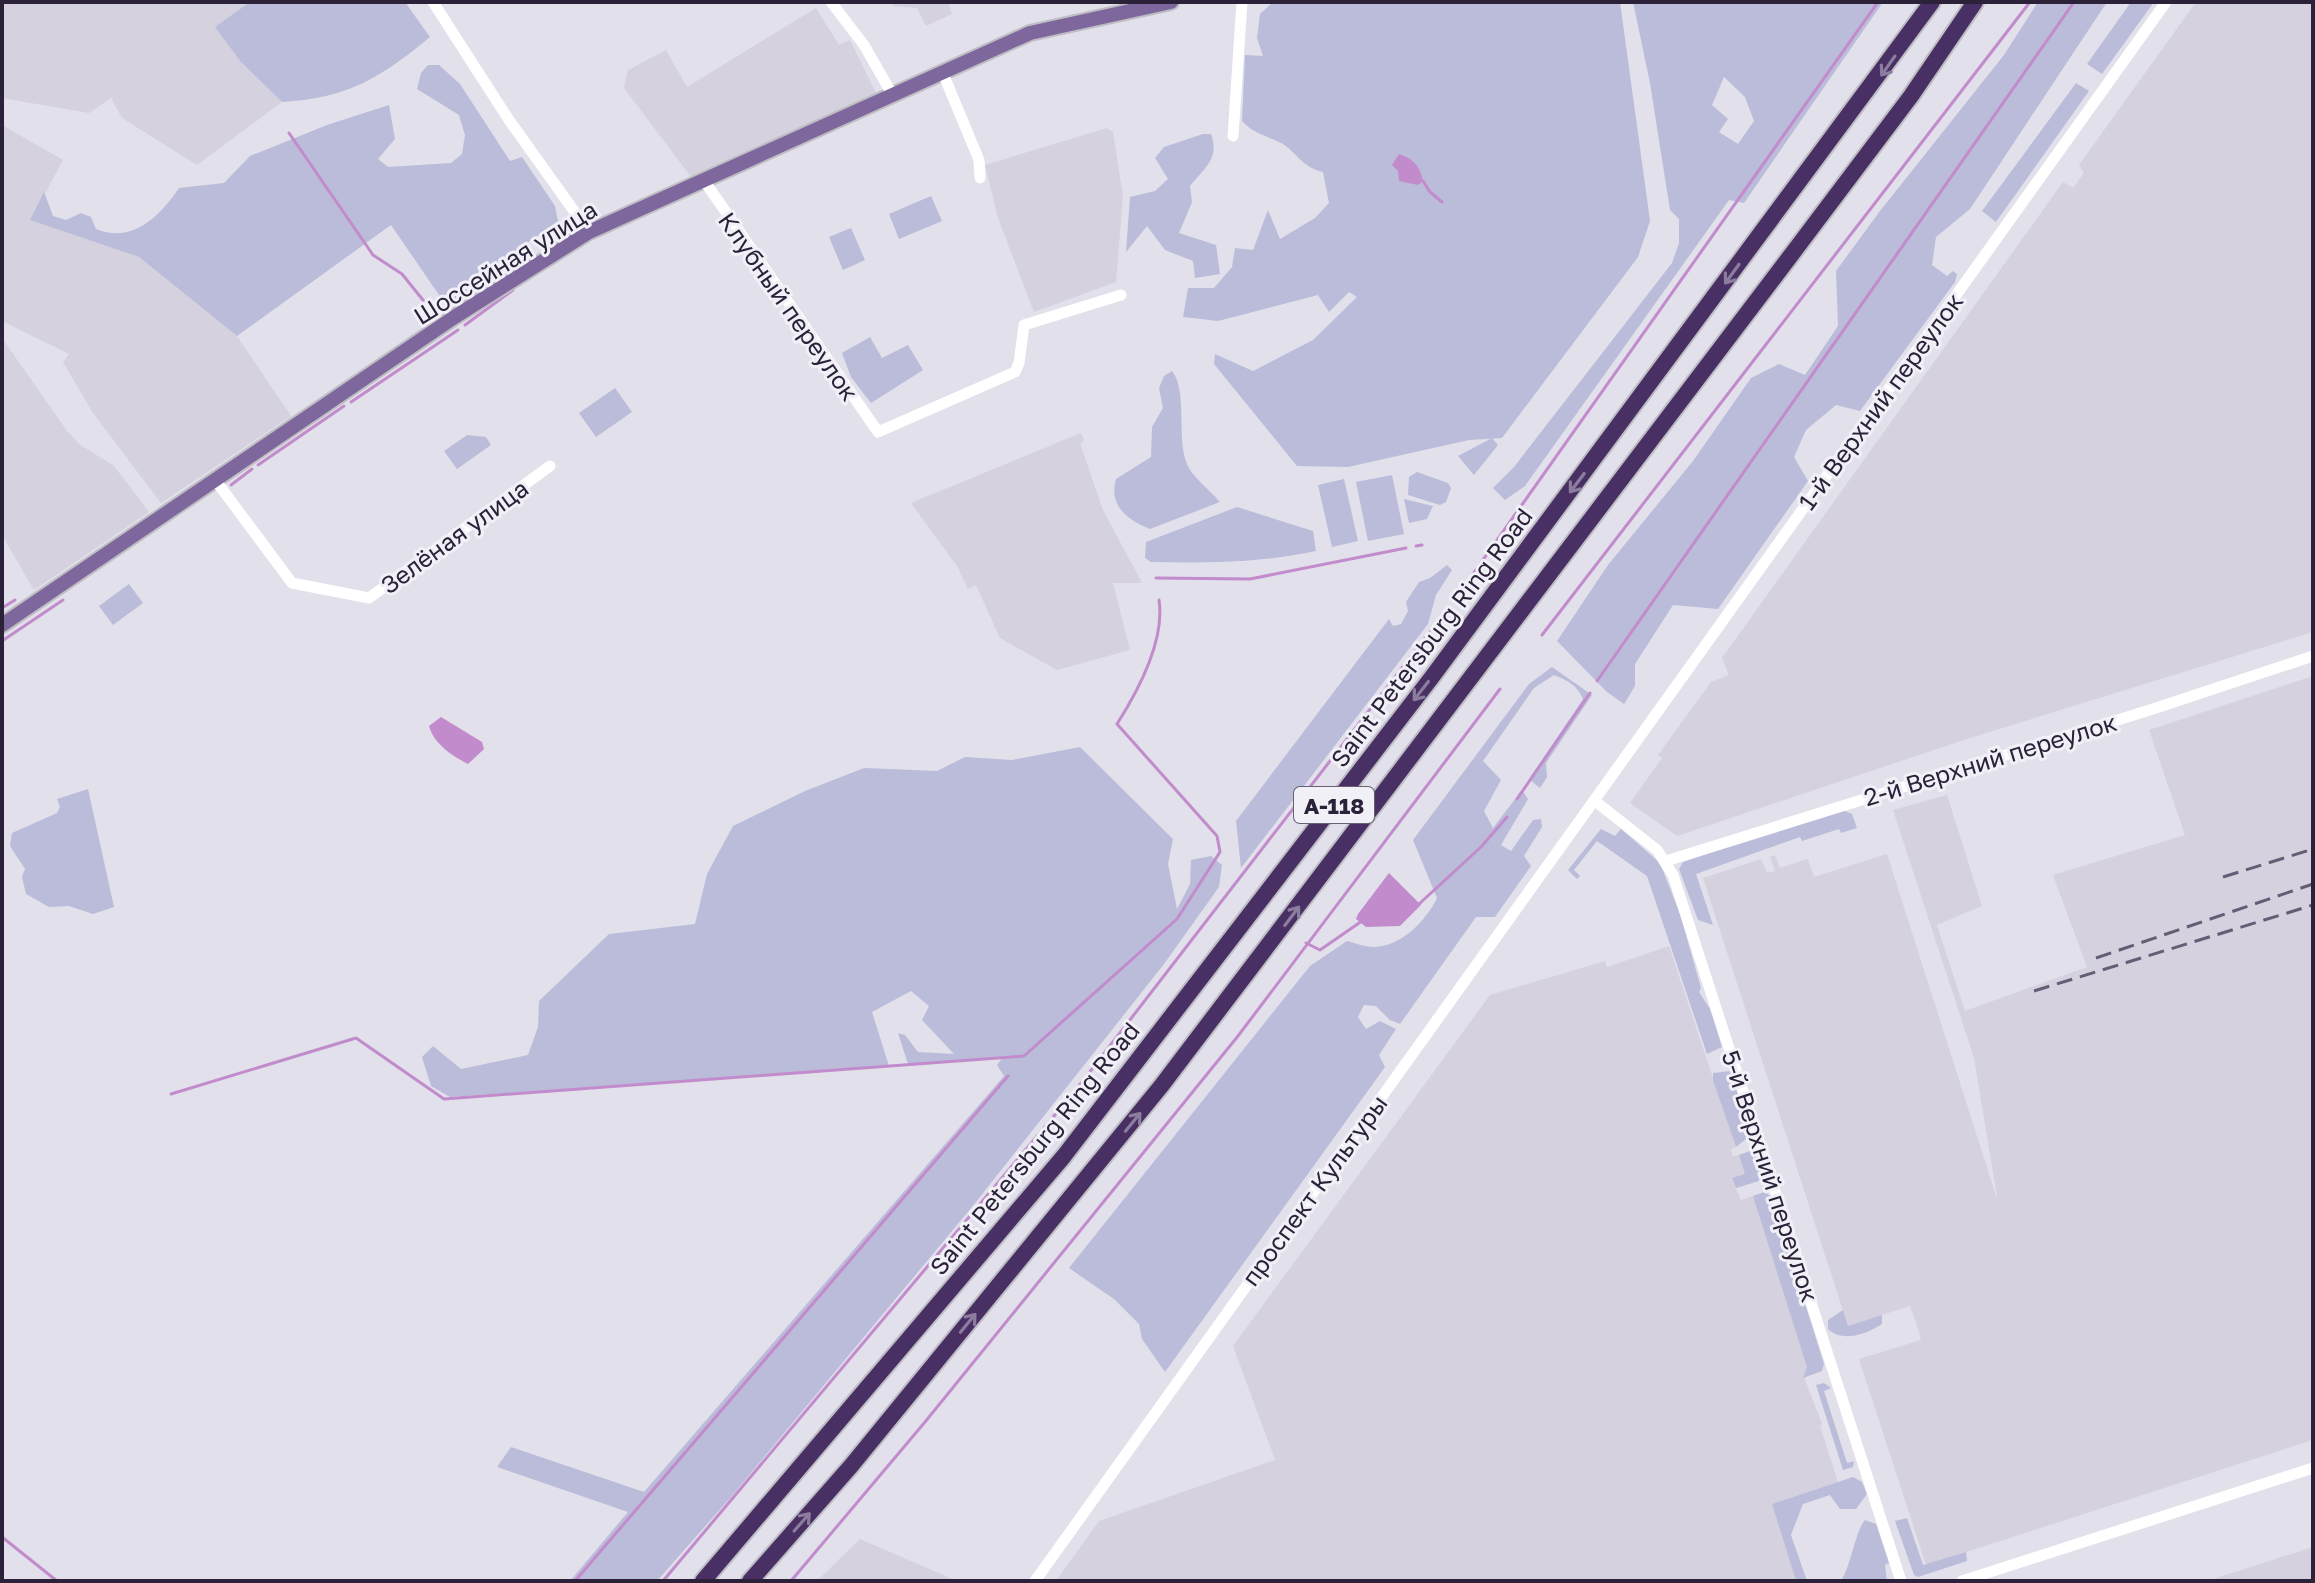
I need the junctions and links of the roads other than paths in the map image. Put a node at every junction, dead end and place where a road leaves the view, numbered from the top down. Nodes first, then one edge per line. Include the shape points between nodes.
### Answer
1 (433, 2) edge
2 (831, 2) edge
3 (1171, 2) edge
4 (1242, 2) edge
5 (1932, 2) edge
6 (1975, 2) edge
7 (2166, 2) edge
8 (942, 71) junction
9 (892, 94) junction
10 (1233, 136) dead end
11 (980, 178) dead end
12 (703, 179) junction
13 (589, 232) junction
14 (1121, 295) dead end
15 (550, 466) dead end
16 (216, 481) junction
17 (2, 625) edge
18 (2313, 656) edge
19 (1595, 801) junction
20 (1666, 861) junction
21 (2313, 1468) edge
22 (703, 1581) edge
23 (750, 1581) edge
24 (1035, 1581) edge
25 (1901, 1581) edge
26 (1962, 1581) edge

1 - 13 street
2 - 9 street
3 - 8 main road, Шоссейная улица via 1030,33
4 - 10 street
5 -> 22 highway, Saint Petersburg Ring Road / А-118 via 1432,677 1064,1156
23 -> 6 highway, А-118 via 851,1466 1162,1085 1854,171
7 - 19 street, 1-й Верхний переулок
8 - 9 main road, Шоссейная улица
8 - 11 street via 979,160
9 - 12 main road, Шоссейная улица
12 - 13 main road, Шоссейная улица
12 - 14 street, Клубный переулок via 878,432 1015,372 1024,325
13 - 16 main road, Шоссейная улица via 440,326
15 - 16 street, Зелёная улица via 369,598 292,583
16 - 17 main road, Шоссейная улица
18 - 20 street, 2-й Верхний переулок
19 - 20 street, 5-й Верхний переулок
19 - 24 street, проспект Культуры
20 - 25 street, 5-й Верхний переулок
21 - 26 street

